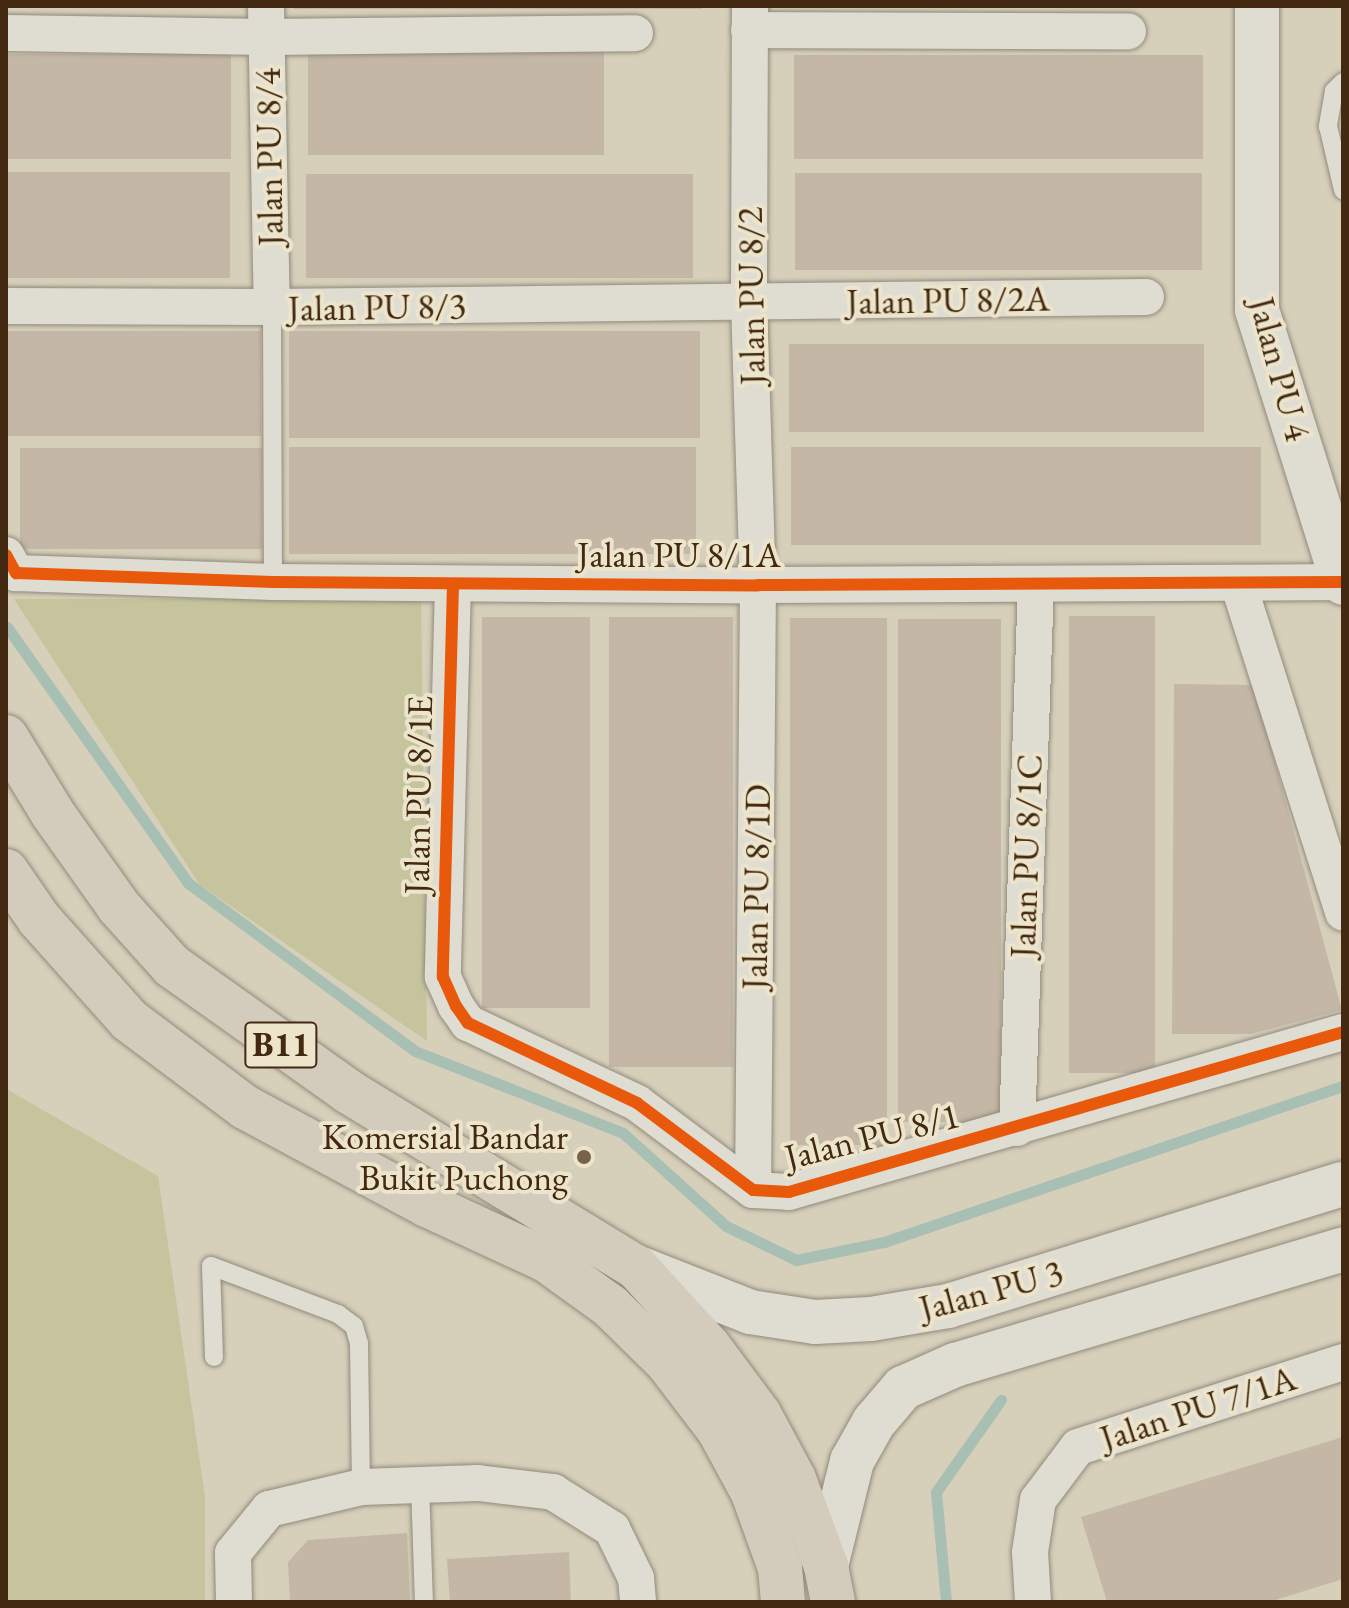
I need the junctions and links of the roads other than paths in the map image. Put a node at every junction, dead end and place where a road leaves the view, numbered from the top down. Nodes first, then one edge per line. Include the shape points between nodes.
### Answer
1 (1257, 6) edge
2 (750, 18) edge
3 (267, 21) edge
4 (1128, 31) dead end
5 (6, 33) edge
6 (635, 33) dead end
7 (1343, 82) edge
8 (1343, 190) edge
9 (1146, 297) dead end
10 (749, 303) junction
11 (6, 306) edge
12 (272, 307) junction
13 (11, 564) edge
14 (273, 582) junction
15 (1343, 582) edge
16 (1238, 583) junction
17 (453, 584) junction
18 (1036, 584) junction
19 (758, 585) junction
20 (6, 737) edge
21 (6, 871) edge
22 (6, 881) edge
23 (1343, 913) edge
24 (39, 919) junction
25 (456, 1006) joint
26 (1343, 1032) edge
27 (1017, 1128) junction
28 (1343, 1184) edge
29 (753, 1190) junction
30 (1343, 1249) edge
31 (636, 1267) junction
32 (214, 1357) dead end
33 (1343, 1362) edge
34 (420, 1484) junction
35 (361, 1487) junction
36 (830, 1584) edge
37 (234, 1602) edge
38 (424, 1602) edge
39 (638, 1602) edge
40 (783, 1602) edge
41 (1033, 1602) edge

1 - 15 street, Jalan PU 4 via 1257,310
2 - 4 street
2 - 10 street, Jalan PU 8/2
3 - 5 street
3 - 6 street
3 - 12 street, Jalan PU 8/4
7 - 8 lane via 1334,91 1328,126
9 - 10 street, Jalan PU 8/2A
10 - 12 street, Jalan PU 8/3
10 - 19 street, Jalan PU 8/2
11 - 12 street, Jalan PU 8/3
12 - 14 lane
13 - 14 street, Jalan PU 8/1A
14 - 17 street, Jalan PU 8/1A
15 - 16 street, Jalan PU 8/1A
16 - 18 street, Jalan PU 8/1A
16 - 23 street
17 - 19 street, Jalan PU 8/1A
17 - 25 street, Jalan PU 8/1E via 443,977
18 - 19 street, Jalan PU 8/1A
18 - 27 street, Jalan PU 8/1C
19 - 29 street, Jalan PU 8/1D
20 - 31 main road, B11 via 119,907 172,966 349,1092
21 - 24 main road, B11
22 - 24 main road
24 - 40 main road, B11 via 129,1020 245,1107 427,1205 546,1260 610,1306 667,1362 719,1430 753,1493 780,1568
25 - 29 street, Jalan PU 8/1 via 468,1023 637,1103
26 - 27 street, Jalan PU 8/1
27 - 29 street, Jalan PU 8/1 via 789,1192
28 - 31 street, Jalan PU 3 via 948,1306 871,1319 815,1322 750,1312
30 - 36 street, Jalan PU 3 via 955,1365 903,1388 874,1422 852,1461
31 - 36 main road, B11 via 709,1347 759,1414 794,1479
32 - 35 lane via 211,1266 338,1314 354,1326 359,1344
33 - 41 street, Jalan PU 7/1A via 1078,1447 1038,1500 1030,1552
34 - 35 street
34 - 38 lane
34 - 39 street via 478,1483 553,1492 612,1529 636,1578
35 - 37 street via 269,1509 233,1553

